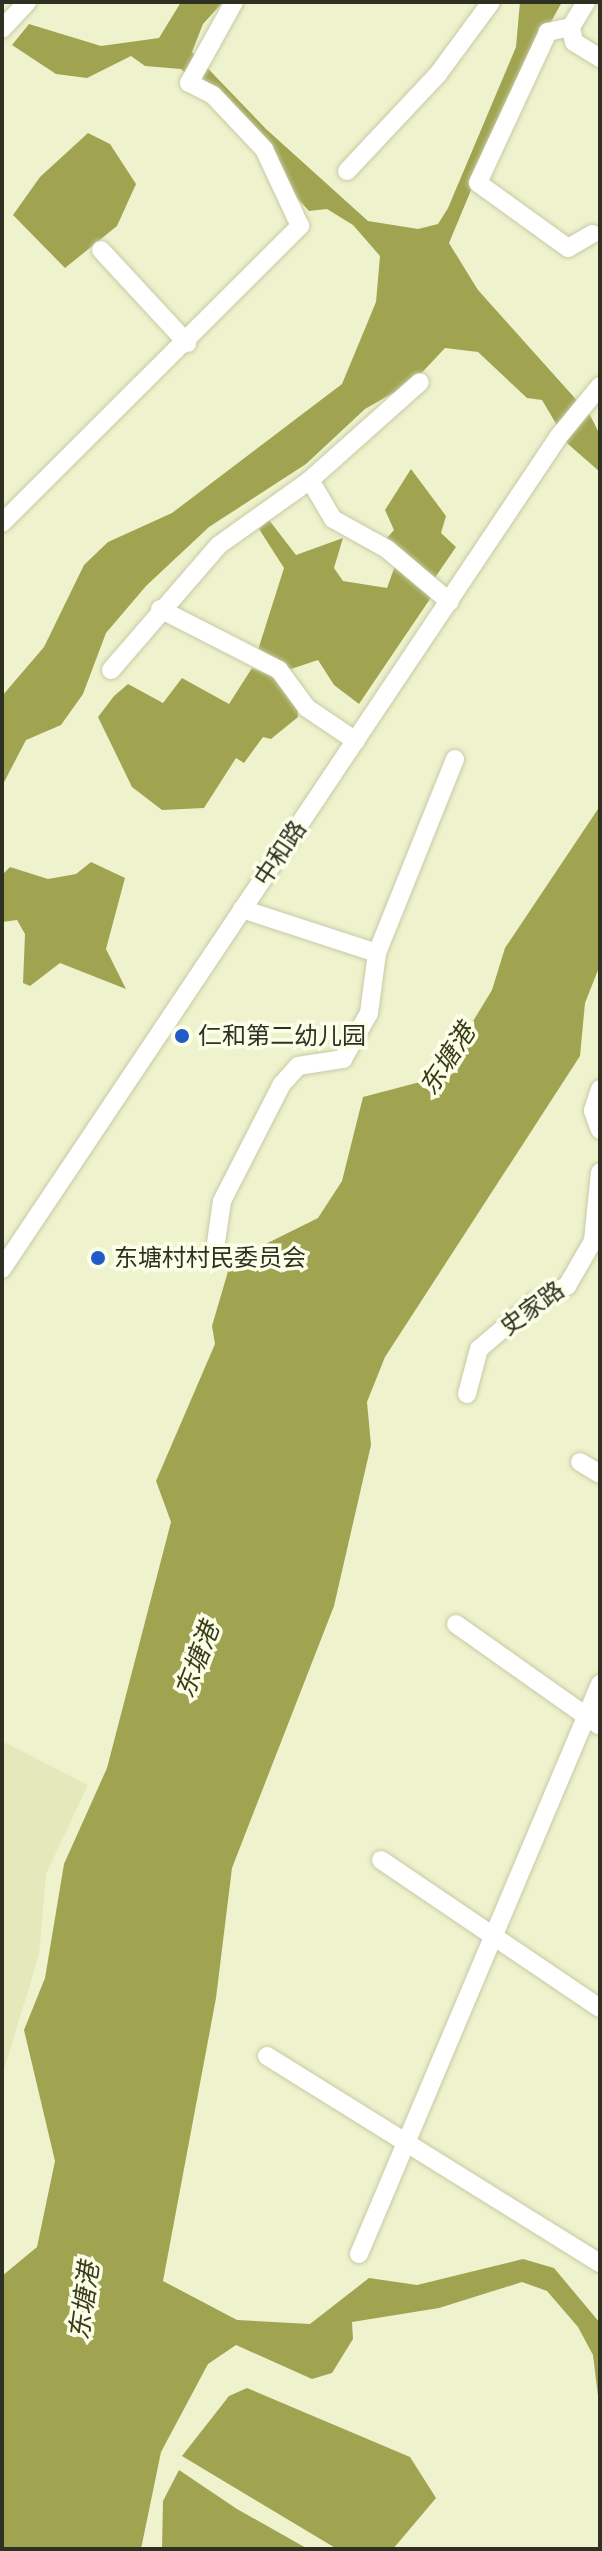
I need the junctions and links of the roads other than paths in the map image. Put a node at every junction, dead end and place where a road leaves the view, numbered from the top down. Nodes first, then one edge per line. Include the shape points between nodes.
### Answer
1 (27, 2) edge
2 (234, 2) edge
3 (491, 2) edge
4 (586, 2) edge
5 (571, 27) junction
6 (2, 29) edge
7 (600, 58) edge
8 (347, 171) dead end
9 (592, 234) dead end
10 (101, 250) dead end
11 (187, 343) junction
12 (420, 382) dead end
13 (597, 391) edge
14 (310, 480) junction
15 (2, 523) edge
16 (450, 602) junction
17 (160, 609) junction
18 (111, 670) dead end
19 (356, 741) junction
20 (455, 759) dead end
21 (242, 909) junction
22 (377, 953) junction
23 (600, 1089) edge
24 (600, 1130) edge
25 (600, 1172) edge
26 (597, 1220) edge
27 (216, 1243) dead end
28 (2, 1269) edge
29 (467, 1394) dead end
30 (580, 1462) dead end
31 (600, 1474) edge
32 (456, 1624) dead end
33 (600, 1684) edge
34 (593, 1721) edge
35 (381, 1860) dead end
36 (494, 1936) junction
37 (600, 2008) edge
38 (267, 2056) dead end
39 (405, 2145) junction
40 (359, 2254) dead end
41 (598, 2255) edge

1 - 6 street
2 - 11 street via 189,83 213,95 264,149 300,226
3 - 8 street via 438,74
4 - 5 street
5 - 7 street via 574,42
5 - 9 street via 548,32 478,183 568,248
10 - 11 street
11 - 15 street
12 - 14 street
13 - 16 street, 中和路 via 559,436
14 - 16 street via 333,519 387,549
14 - 17 street via 219,545
16 - 19 street, 中和路
17 - 18 street
17 - 19 street via 279,670 307,708
19 - 21 street, 中和路
20 - 22 street
21 - 22 street
21 - 28 street, 中和路
22 - 27 street via 369,1013 343,1059 298,1066 282,1084 222,1201
23 - 24 street via 593,1111
25 - 26 street, 史家路
26 - 29 street, 史家路 via 593,1241 567,1286 534,1302 479,1349
30 - 31 street
32 - 34 street
33 - 34 street
34 - 36 street
35 - 36 street
36 - 37 street
36 - 39 street
38 - 39 street
39 - 40 street
39 - 41 street

